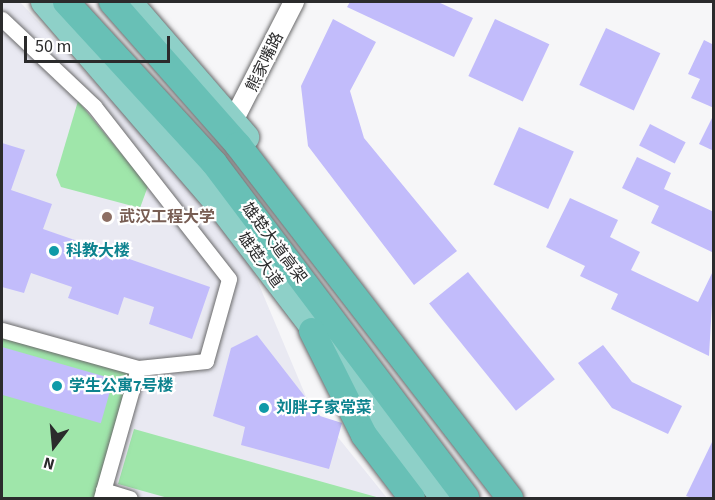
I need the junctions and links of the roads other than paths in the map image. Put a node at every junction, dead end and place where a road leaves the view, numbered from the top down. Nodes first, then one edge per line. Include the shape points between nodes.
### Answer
1 (44, 2) edge
2 (66, 2) edge
3 (112, 2) edge
4 (129, 2) edge
5 (294, 2) edge
6 (2, 19) edge
7 (233, 121) junction
8 (2, 330) edge
9 (312, 331) junction
10 (138, 368) junction
11 (102, 494) edge
12 (130, 498) edge
13 (412, 498) edge
14 (444, 498) edge
15 (466, 498) edge
16 (510, 498) edge
17 (525, 498) edge

1 - 9 main road, 雄楚大道 via 167,140
2 - 15 highway, 雄楚大道高架 via 214,163
3 - 16 highway, 雄楚大道高架 via 238,145
4 - 7 main road
5 - 7 street, 熊家嘴路
6 - 10 street via 94,106 229,279 206,361
7 - 17 main road
8 - 10 street
9 - 13 highway via 364,435
9 - 14 main road, 雄楚大道
10 - 11 street
11 - 12 street

